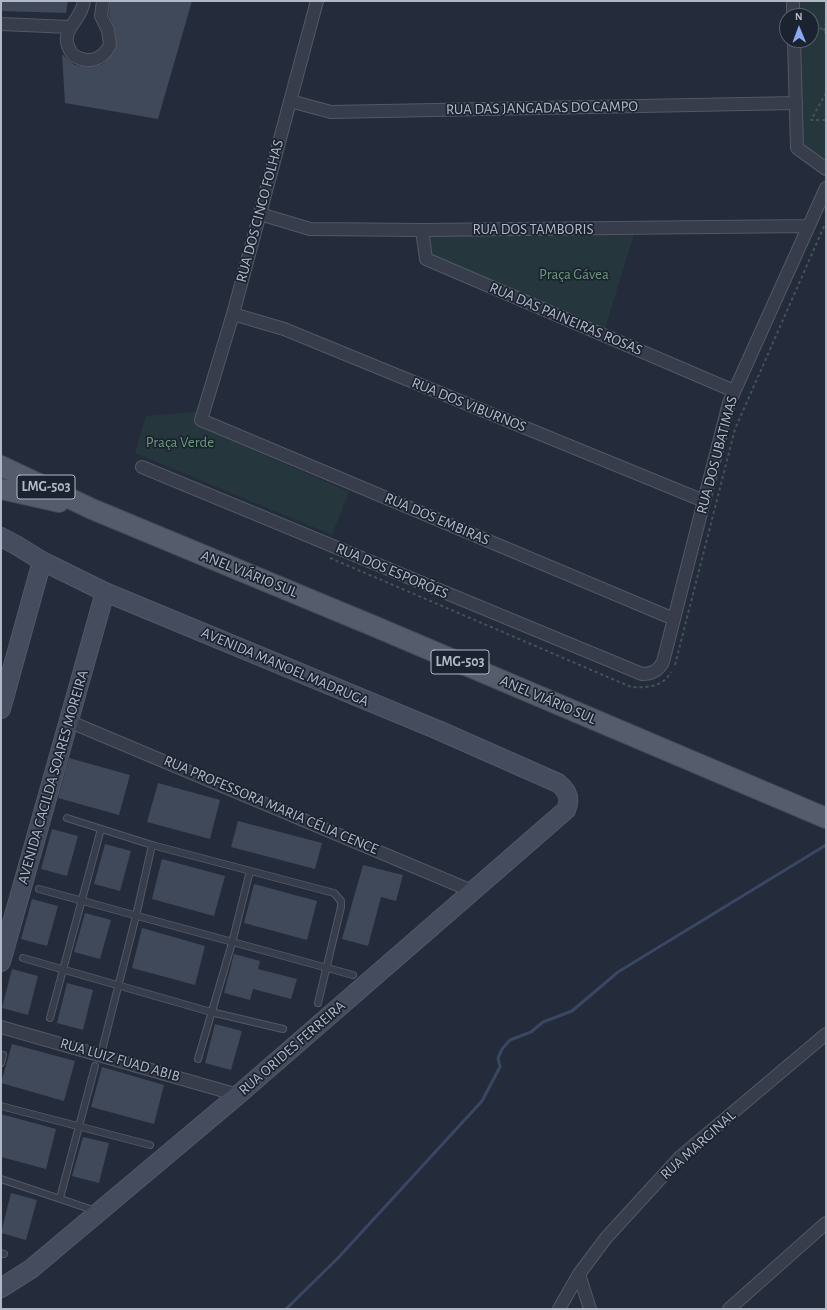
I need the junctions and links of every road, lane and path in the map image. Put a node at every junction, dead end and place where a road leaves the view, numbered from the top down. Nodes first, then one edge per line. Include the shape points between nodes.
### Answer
1 (84, 1) edge
2 (103, 1) edge
3 (316, 1) edge
4 (826, 22) edge
5 (1, 24) edge
6 (70, 27) junction
7 (825, 32) edge
8 (794, 48) edge
9 (826, 93) edge
10 (290, 100) junction
11 (796, 103) junction
12 (826, 120) edge
13 (826, 169) edge
14 (826, 188) edge
15 (260, 214) junction
16 (826, 222) edge
17 (809, 226) junction
18 (422, 230) junction
19 (233, 314) junction
20 (734, 391) junction
21 (201, 420) joint
22 (1, 466) edge
23 (142, 467) dead end
24 (1, 489) edge
25 (704, 501) junction
26 (92, 509) junction
27 (1, 537) edge
28 (325, 556) dead end
29 (42, 562) junction
30 (105, 592) junction
31 (674, 618) junction
32 (642, 674) joint
33 (5, 681) edge
34 (1, 709) edge
35 (68, 721) junction
36 (568, 795) joint
37 (67, 818) dead end
38 (826, 818) edge
39 (100, 829) junction
40 (152, 845) junction
41 (250, 871) junction
42 (39, 889) dead end
43 (472, 891) junction
44 (82, 901) junction
45 (136, 916) junction
46 (5, 923) edge
47 (232, 943) junction
48 (22, 958) dead end
49 (1, 962) edge
50 (326, 968) junction
51 (63, 970) junction
52 (353, 975) dead end
53 (117, 985) junction
54 (318, 1003) dead end
55 (211, 1012) junction
56 (50, 1018) dead end
57 (1, 1027) edge
58 (283, 1029) dead end
59 (826, 1034) edge
60 (101, 1054) junction
61 (3, 1055) dead end
62 (198, 1059) dead end
63 (1, 1063) edge
64 (95, 1066) dead end
65 (238, 1095) junction
66 (1, 1106) edge
67 (79, 1127) junction
68 (150, 1145) dead end
69 (1, 1179) edge
70 (60, 1198) junction
71 (99, 1212) junction
72 (826, 1223) edge
73 (579, 1274) junction
74 (1, 1288) edge
75 (559, 1309) edge
76 (590, 1309) edge
77 (729, 1309) edge

1 - 6 street via 81,13
2 - 6 street via 102,16 110,37 106,51 101,57 87,61 73,55 66,42
3 - 10 street, RUA DOS CINCO FOLHAS
4 - 7 path
5 - 6 street
8 - 11 street
9 - 12 path via 811,120
10 - 11 street, RUA DAS JANGADAS DO CAMPO via 331,112
10 - 15 street, RUA DOS CINCO FOLHAS
11 - 13 street via 797,148
14 - 17 street, RUA DOS UBATIMAS
15 - 18 street, RUA DOS TAMBORIS via 310,229
15 - 19 street, RUA DOS CINCO FOLHAS
16 - 28 path via 735,430 676,662 669,676 658,685 646,688 631,687
17 - 18 street, RUA DOS TAMBORIS
17 - 20 street, RUA DOS UBATIMAS
18 - 20 street, RUA DAS PAINEIRAS ROSAS via 426,259
19 - 21 street, RUA DOS CINCO FOLHAS
19 - 25 street, RUA DOS VIBURNOS via 284,329
20 - 25 street, RUA DOS UBATIMAS
21 - 31 street, RUA DOS EMBIRAS
22 - 26 main road, ANEL VIÁRIO SUL / LMG-503
23 - 32 street, RUA DOS ESPORÕES
24 - 26 main road, ANEL VIÁRIO SUL / LMG-503
25 - 31 street, RUA DOS UBATIMAS
26 - 38 main road, ANEL VIÁRIO SUL / LMG-503
27 - 29 street, AVENIDA MANOEL MADRUGA
29 - 30 street, AVENIDA MANOEL MADRUGA
29 - 33 street
30 - 35 street, AVENIDA CACILDA SOARES MOREIRA
30 - 36 street, AVENIDA MANOEL MADRUGA via 438,730 558,783
31 - 32 street, RUA DOS UBATIMAS via 660,668 649,674
33 - 34 street
35 - 43 street, RUA PROFESSORA MARIA CÉLIA CENCE
35 - 46 street, AVENIDA CACILDA SOARES MOREIRA
36 - 43 street, RUA ORIDES FERREIRA via 569,803 566,810
37 - 39 lane
39 - 40 lane
39 - 44 lane
40 - 41 lane
40 - 45 lane
41 - 47 lane
41 - 50 lane via 338,896 341,907
42 - 44 lane
43 - 65 street, RUA ORIDES FERREIRA
44 - 45 lane
44 - 51 lane
45 - 47 lane
45 - 53 lane
46 - 49 street, AVENIDA CACILDA SOARES MOREIRA
47 - 50 lane
47 - 55 lane
48 - 51 lane
50 - 52 lane
50 - 54 lane
51 - 53 lane
51 - 56 lane
53 - 55 lane
53 - 60 lane
55 - 58 lane
55 - 62 lane
57 - 60 street, RUA LUIZ FUAD ABIB
59 - 73 street, RUA MARGINAL via 680,1157 616,1227
60 - 65 street, RUA LUIZ FUAD ABIB
61 - 63 lane
64 - 67 lane
65 - 71 street, RUA ORIDES FERREIRA
66 - 67 lane
67 - 68 lane
67 - 70 lane
69 - 70 lane
70 - 71 lane
71 - 74 street, RUA ORIDES FERREIRA via 31,1269
72 - 77 street
73 - 75 street, RUA MARGINAL
73 - 76 street

